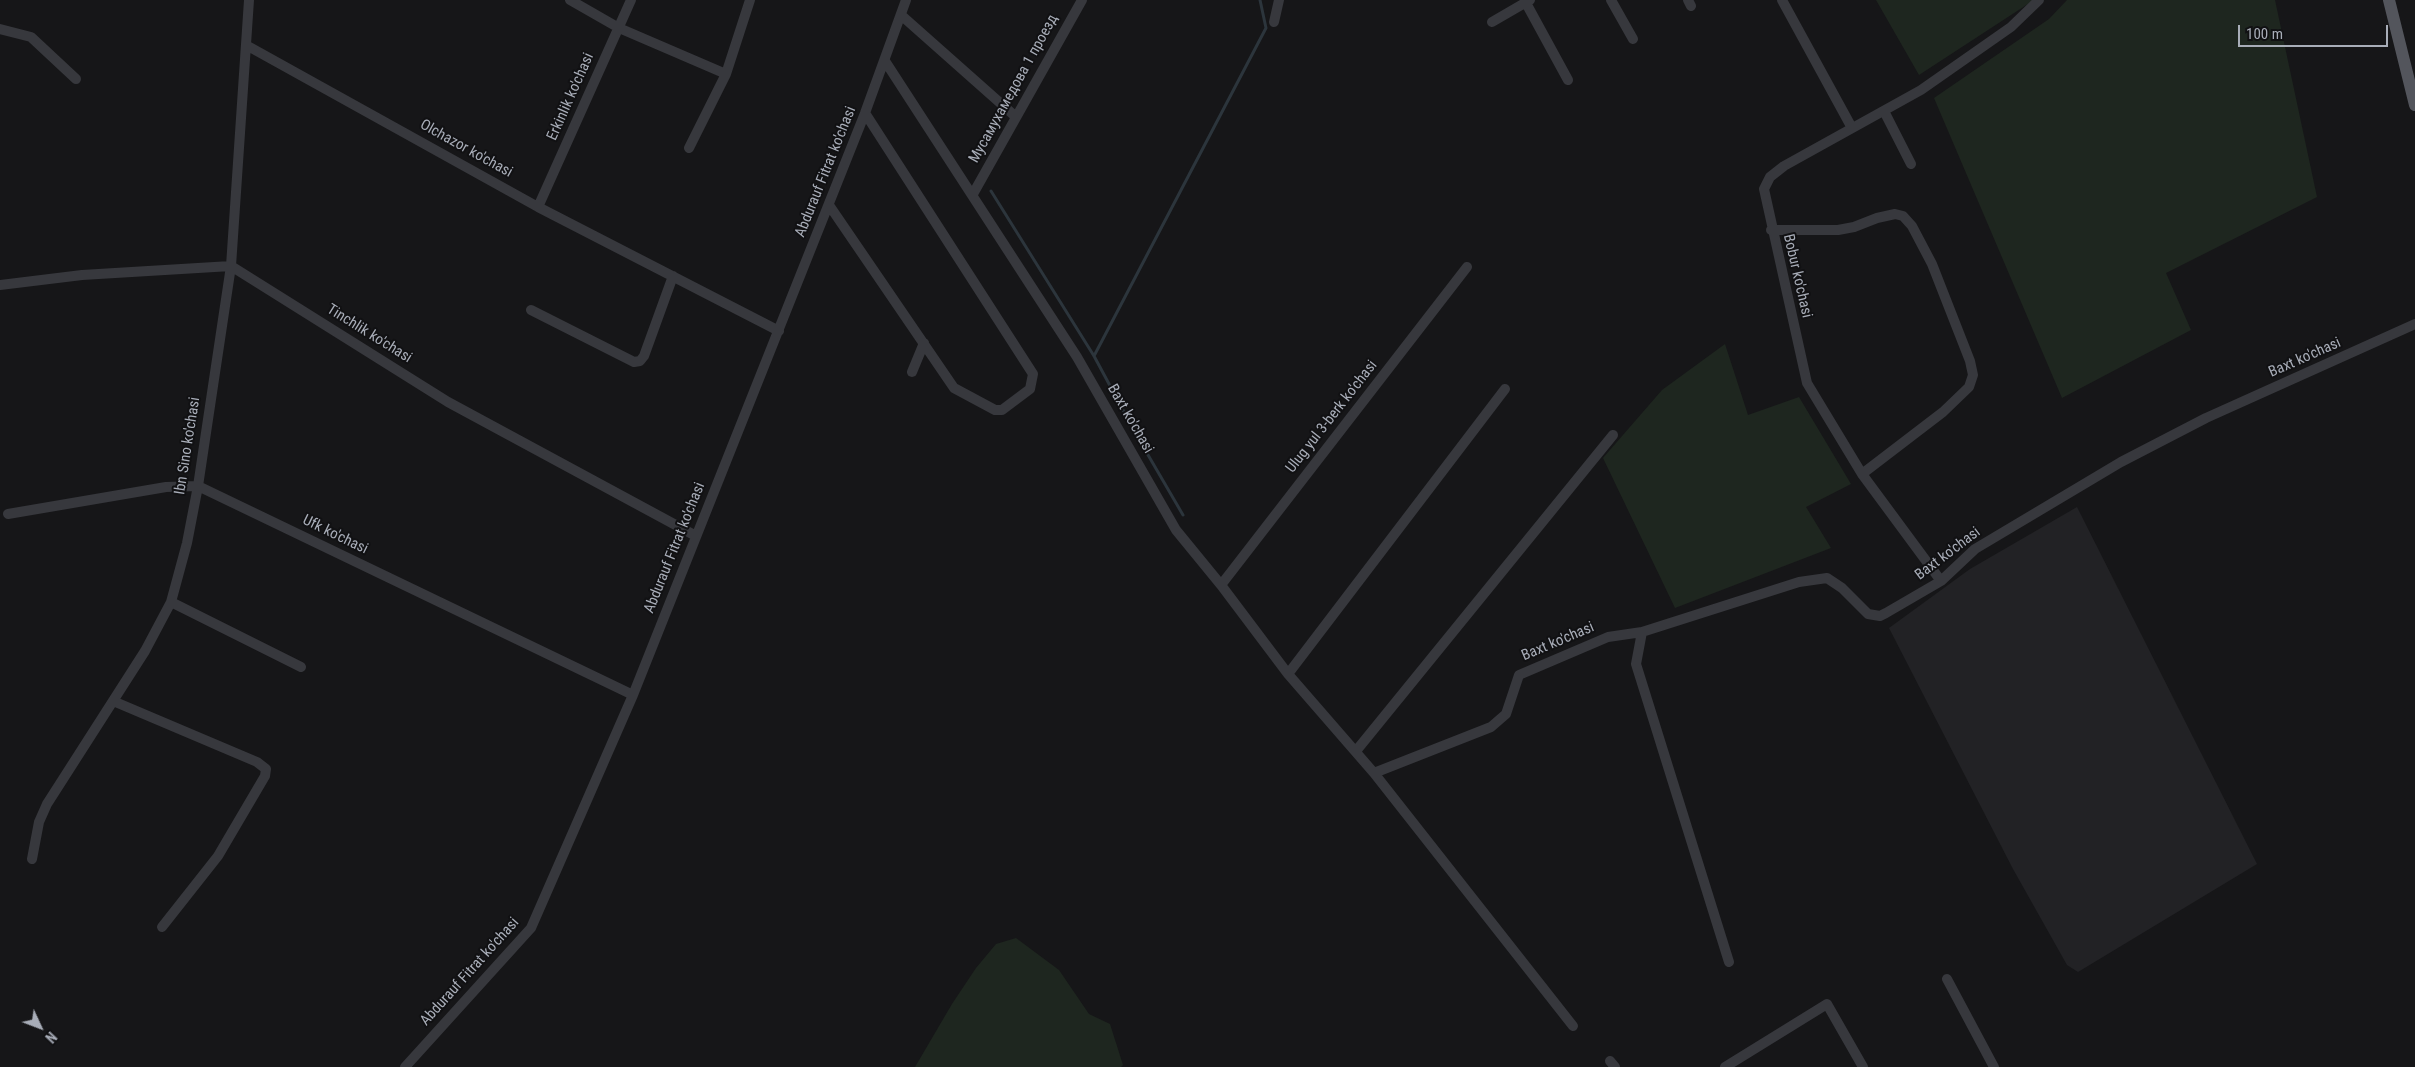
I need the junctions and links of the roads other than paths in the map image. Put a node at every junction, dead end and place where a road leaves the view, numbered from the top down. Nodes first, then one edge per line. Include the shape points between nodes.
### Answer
1 (248, 0) edge
2 (570, 0) edge
3 (631, 0) edge
4 (750, 0) edge
5 (906, 0) edge
6 (1082, 0) edge
7 (1279, 0) edge
8 (1611, 0) edge
9 (1782, 0) edge
10 (2039, 0) edge
11 (2389, 0) edge
12 (1528, 1) edge
13 (901, 15) junction
14 (1274, 22) dead end
15 (1492, 22) dead end
16 (619, 28) junction
17 (0, 29) edge
18 (1633, 39) dead end
19 (246, 45) junction
20 (885, 61) junction
21 (726, 74) junction
22 (76, 79) dead end
23 (1568, 80) dead end
24 (2415, 103) edge
25 (1884, 111) junction
26 (865, 114) junction
27 (1016, 117) junction
28 (1852, 128) junction
29 (689, 148) dead end
30 (1911, 164) dead end
31 (973, 194) junction
32 (829, 205) junction
33 (538, 207) junction
34 (1771, 230) junction
35 (231, 266) junction
36 (1467, 267) dead end
37 (673, 276) junction
38 (0, 285) edge
39 (531, 310) dead end
40 (2415, 324) edge
41 (779, 330) junction
42 (924, 343) junction
43 (912, 372) dead end
44 (1505, 389) dead end
45 (1613, 435) dead end
46 (1862, 474) junction
47 (198, 486) junction
48 (8, 514) dead end
49 (696, 536) junction
50 (1941, 581) junction
51 (1222, 586) junction
52 (171, 602) junction
53 (1642, 632) junction
54 (301, 667) dead end
55 (1288, 674) junction
56 (633, 696) junction
57 (114, 701) junction
58 (1356, 751) junction
59 (1374, 773) junction
60 (32, 859) dead end
61 (162, 927) dead end
62 (1730, 962) dead end
63 (1947, 979) dead end
64 (1573, 1026) dead end
65 (405, 1067) edge
66 (1725, 1067) edge
67 (1863, 1067) edge
68 (1994, 1067) edge

1 - 19 street, Ibn Sino ko'chasi
2 - 16 street
3 - 16 street, Erkinlik ko'chasi
4 - 21 street
5 - 13 street, Abdurauf Fitrat ko'chasi
6 - 27 street, Мусамухамедова 1 проезд
7 - 14 street
8 - 18 street
9 - 28 street
10 - 25 street, Bobur ko'chasi via 2011,27 1921,90
11 - 24 main road
12 - 15 street
12 - 23 street
13 - 20 street, Abdurauf Fitrat ko'chasi
13 - 27 street
16 - 21 street
16 - 33 street, Erkinlik ko'chasi
17 - 22 street via 31,37
19 - 33 street, Olchazor ko'chasi
19 - 35 street, Ibn Sino ko'chasi
20 - 26 street, Abdurauf Fitrat ko'chasi
20 - 31 street, Baxt ko'chasi
21 - 29 street
25 - 28 street, Bobur ko'chasi
25 - 30 street
26 - 32 street, Abdurauf Fitrat ko'chasi
26 - 42 street via 1024,359 1034,381 1030,389 1002,410 995,410 954,388
27 - 31 street, Мусамухамедова 1 проезд
28 - 34 street, Bobur ko'chasi via 1770,177 1764,189
31 - 51 street, Baxt ko'chasi via 1077,357 1176,530
32 - 41 street, Abdurauf Fitrat ko'chasi
32 - 42 street
33 - 37 street, Olchazor ko'chasi
34 - 46 street, Bobur ko'chasi via 1807,383
34 - 46 street via 1838,230 1895,214 1903,216 1912,226 1932,264 1970,362 1973,375 1969,388
35 - 38 street via 82,275
35 - 47 street, Ibn Sino ko'chasi
35 - 49 street, Tinchlik ko'chasi via 448,402
36 - 51 street, Ulug yul 3-berk ko'chasi
37 - 39 street via 640,361 634,362
37 - 41 street, Olchazor ko'chasi
40 - 50 street, Baxt ko'chasi via 2206,418 2121,462 1975,549
41 - 49 street, Abdurauf Fitrat ko'chasi
42 - 43 street
44 - 55 street
45 - 58 street
46 - 50 street, Bobur ko'chasi
47 - 48 street, Ufk ko'chasi via 166,487
47 - 52 street, Ibn Sino ko'chasi
47 - 56 street, Ufk ko'chasi
49 - 56 street, Abdurauf Fitrat ko'chasi
50 - 53 street, Baxt ko'chasi via 1880,616 1864,611 1842,588 1827,578 1800,582
51 - 55 street, Baxt ko'chasi
52 - 54 street
52 - 57 street, Ibn Sino ko'chasi
53 - 59 street, Baxt ko'chasi via 1608,638 1519,675 1506,714 1491,726
53 - 62 street via 1636,664
55 - 58 street, Baxt ko'chasi
56 - 65 street, Abdurauf Fitrat ko'chasi via 531,928
57 - 60 street, Ibn Sino ko'chasi via 47,804 39,822
57 - 61 street via 257,762 266,770 218,856
58 - 59 street, Baxt ko'chasi
59 - 64 street, Baxt ko'chasi
63 - 68 street
66 - 67 street via 1827,1004

